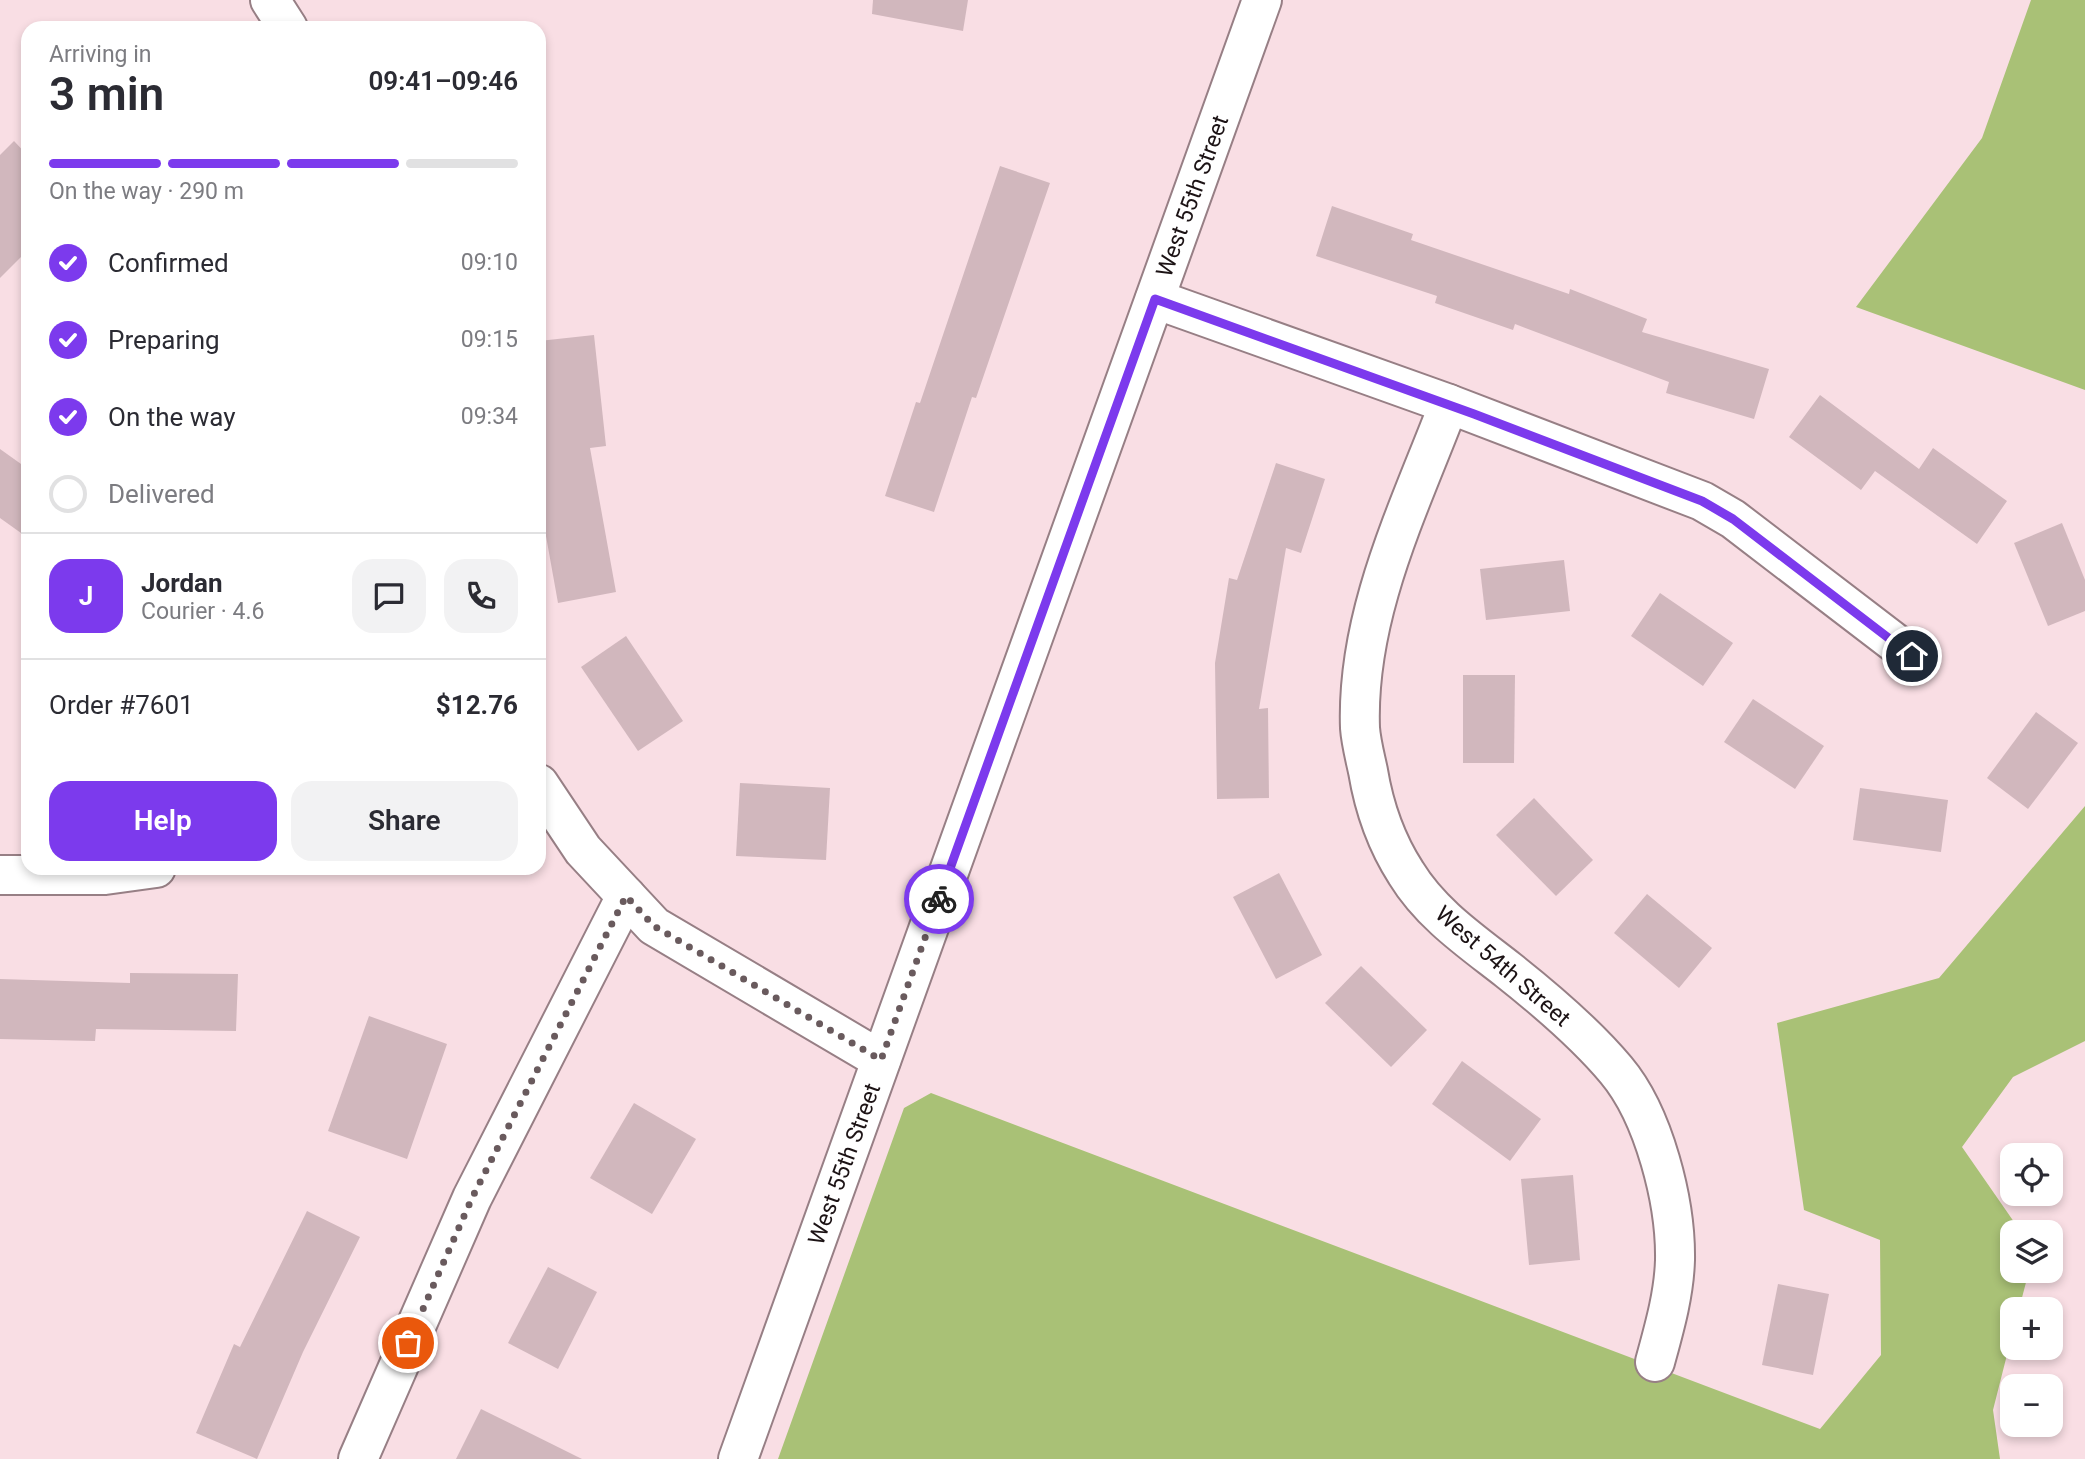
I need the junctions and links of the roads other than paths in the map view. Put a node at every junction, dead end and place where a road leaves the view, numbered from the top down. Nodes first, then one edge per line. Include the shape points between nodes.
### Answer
1 (270, 0) edge
2 (1262, 0) edge
3 (284, 21) edge
4 (1155, 299) junction
5 (1449, 404) junction
6 (1912, 656) dead end
7 (546, 794) edge
8 (0, 875) edge
9 (21, 875) edge
10 (21, 875) edge
11 (105, 875) edge
12 (626, 896) junction
13 (881, 1060) junction
14 (1655, 1362) dead end
15 (358, 1459) edge
16 (738, 1459) edge

1 - 3 street
2 - 4 street, West 55th Street
4 - 5 street
4 - 13 street, West 55th Street
5 - 6 street via 1702,501 1733,519
5 - 14 street, West 54th Street via 1378,590 1369,628 1360,731 1371,788 1382,827 1406,874 1436,911 1589,1040 1618,1072 1641,1110 1672,1215 1675,1261
7 - 12 street via 583,850
8 - 10 street
9 - 11 street
12 - 13 street via 654,926
12 - 15 street via 472,1198
13 - 16 street, West 55th Street

